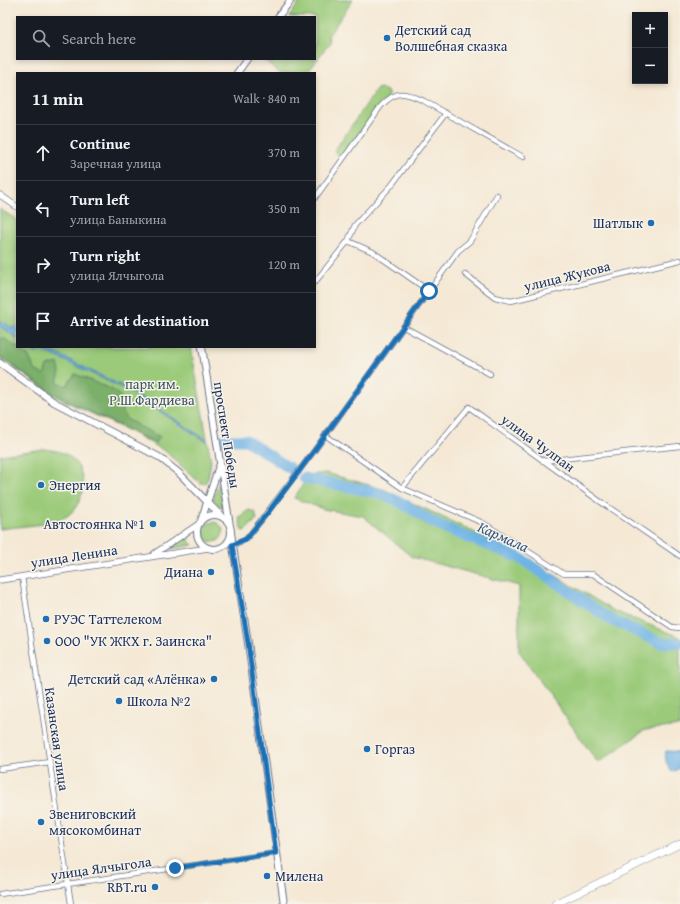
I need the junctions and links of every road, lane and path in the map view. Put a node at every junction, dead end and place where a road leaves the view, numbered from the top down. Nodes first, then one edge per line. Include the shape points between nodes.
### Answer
1 (291, 0) edge
2 (279, 16) edge
3 (246, 60) edge
4 (238, 72) edge
5 (446, 113) junction
6 (523, 157) dead end
7 (498, 194) dead end
8 (0, 195) edge
9 (316, 197) edge
10 (16, 205) edge
11 (348, 241) junction
12 (680, 260) edge
13 (466, 274) dead end
14 (316, 281) edge
15 (429, 291) junction
16 (404, 327) junction
17 (202, 348) edge
18 (0, 363) edge
19 (490, 374) dead end
20 (325, 435) junction
21 (680, 446) edge
22 (543, 461) junction
23 (220, 464) junction
24 (402, 488) junction
25 (208, 501) junction
26 (223, 518) junction
27 (200, 523) junction
28 (230, 526) junction
29 (231, 533) junction
30 (232, 545) junction
31 (222, 547) junction
32 (208, 548) junction
33 (152, 556) junction
34 (680, 556) edge
35 (234, 558) junction
36 (22, 577) junction
37 (0, 580) edge
38 (680, 628) edge
39 (50, 762) junction
40 (0, 769) edge
41 (680, 844) edge
42 (276, 853) junction
43 (68, 884) junction
44 (0, 894) edge
45 (71, 904) edge
46 (284, 904) edge
47 (555, 904) edge

1 - 2 main road
3 - 4 main road
5 - 6 street
5 - 9 street via 402,93 387,99
5 - 11 street via 391,186 355,225
7 - 15 street via 470,241 458,251
8 - 10 street
11 - 14 street
11 - 15 street via 373,252
12 - 13 street, улица Жукова via 511,301 496,297
15 - 16 street
16 - 19 street
16 - 20 street
17 - 23 main road, проспект Победы
18 - 25 main road via 54,402 159,457
20 - 24 street
20 - 30 street via 252,532 245,540
21 - 22 street
22 - 24 street, улица Чулпан via 469,407
22 - 34 street, улица Чулпан
23 - 25 main road
23 - 28 main road, проспект Победы
24 - 38 street via 483,523 564,574 593,574 672,627
25 - 26 main road
25 - 27 main road
26 - 27 main road via 213,515
26 - 28 main road
27 - 32 main road via 198,538
27 - 33 street
28 - 29 main road
29 - 30 main road
29 - 31 main road via 229,540
30 - 35 main road
31 - 32 main road
31 - 35 main road
32 - 33 street, улица Ленина
33 - 36 street, улица Ленина
35 - 42 main road
36 - 37 street, улица Ленина
36 - 39 street, Казанская улица
39 - 40 street
39 - 43 street, Казанская улица
41 - 47 main road
42 - 43 street, улица Ялчыгола
42 - 46 main road
43 - 44 street, улица Ялчыгола
43 - 45 street, Казанская улица

